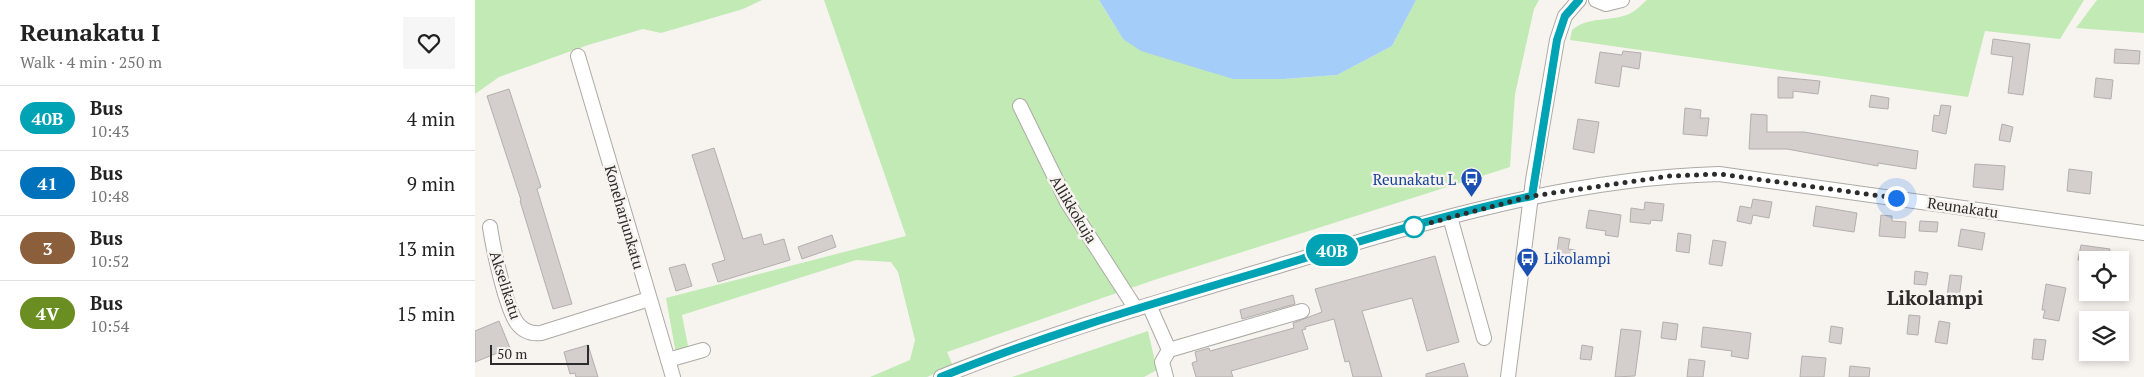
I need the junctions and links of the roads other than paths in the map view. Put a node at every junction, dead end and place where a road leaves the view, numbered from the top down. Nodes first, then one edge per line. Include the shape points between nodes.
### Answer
1 (1579, 0) edge
2 (1596, 0) edge
3 (1622, 0) edge
4 (578, 56) dead end
5 (1020, 106) dead end
6 (1532, 196) junction
7 (1451, 217) junction
8 (490, 228) dead end
9 (2144, 233) edge
10 (649, 299) junction
11 (1142, 307) junction
12 (1302, 311) dead end
13 (1484, 338) dead end
14 (703, 350) dead end
15 (1169, 350) junction
16 (669, 360) junction
17 (673, 377) edge
18 (941, 377) edge
19 (1166, 377) edge
20 (1507, 377) edge

1 - 6 street via 1565,16 1557,40
2 - 3 street via 1606,4
4 - 10 street, Koneharjunkatu
5 - 11 street, Allikkokuja via 1067,202
6 - 7 street, Reunakatu
6 - 9 street, Reunakatu via 1670,176 1719,174
6 - 20 street
7 - 11 street, Reunakatu
7 - 13 street
8 - 10 street, Akselikatu via 493,253 514,319 523,329 541,333
10 - 16 street, Koneharjunkatu
11 - 15 street, Allikkokuja
11 - 18 street, Reunakatu via 1004,351
12 - 15 street
14 - 16 street
15 - 19 street via 1162,362
16 - 17 street, Koneharjunkatu

